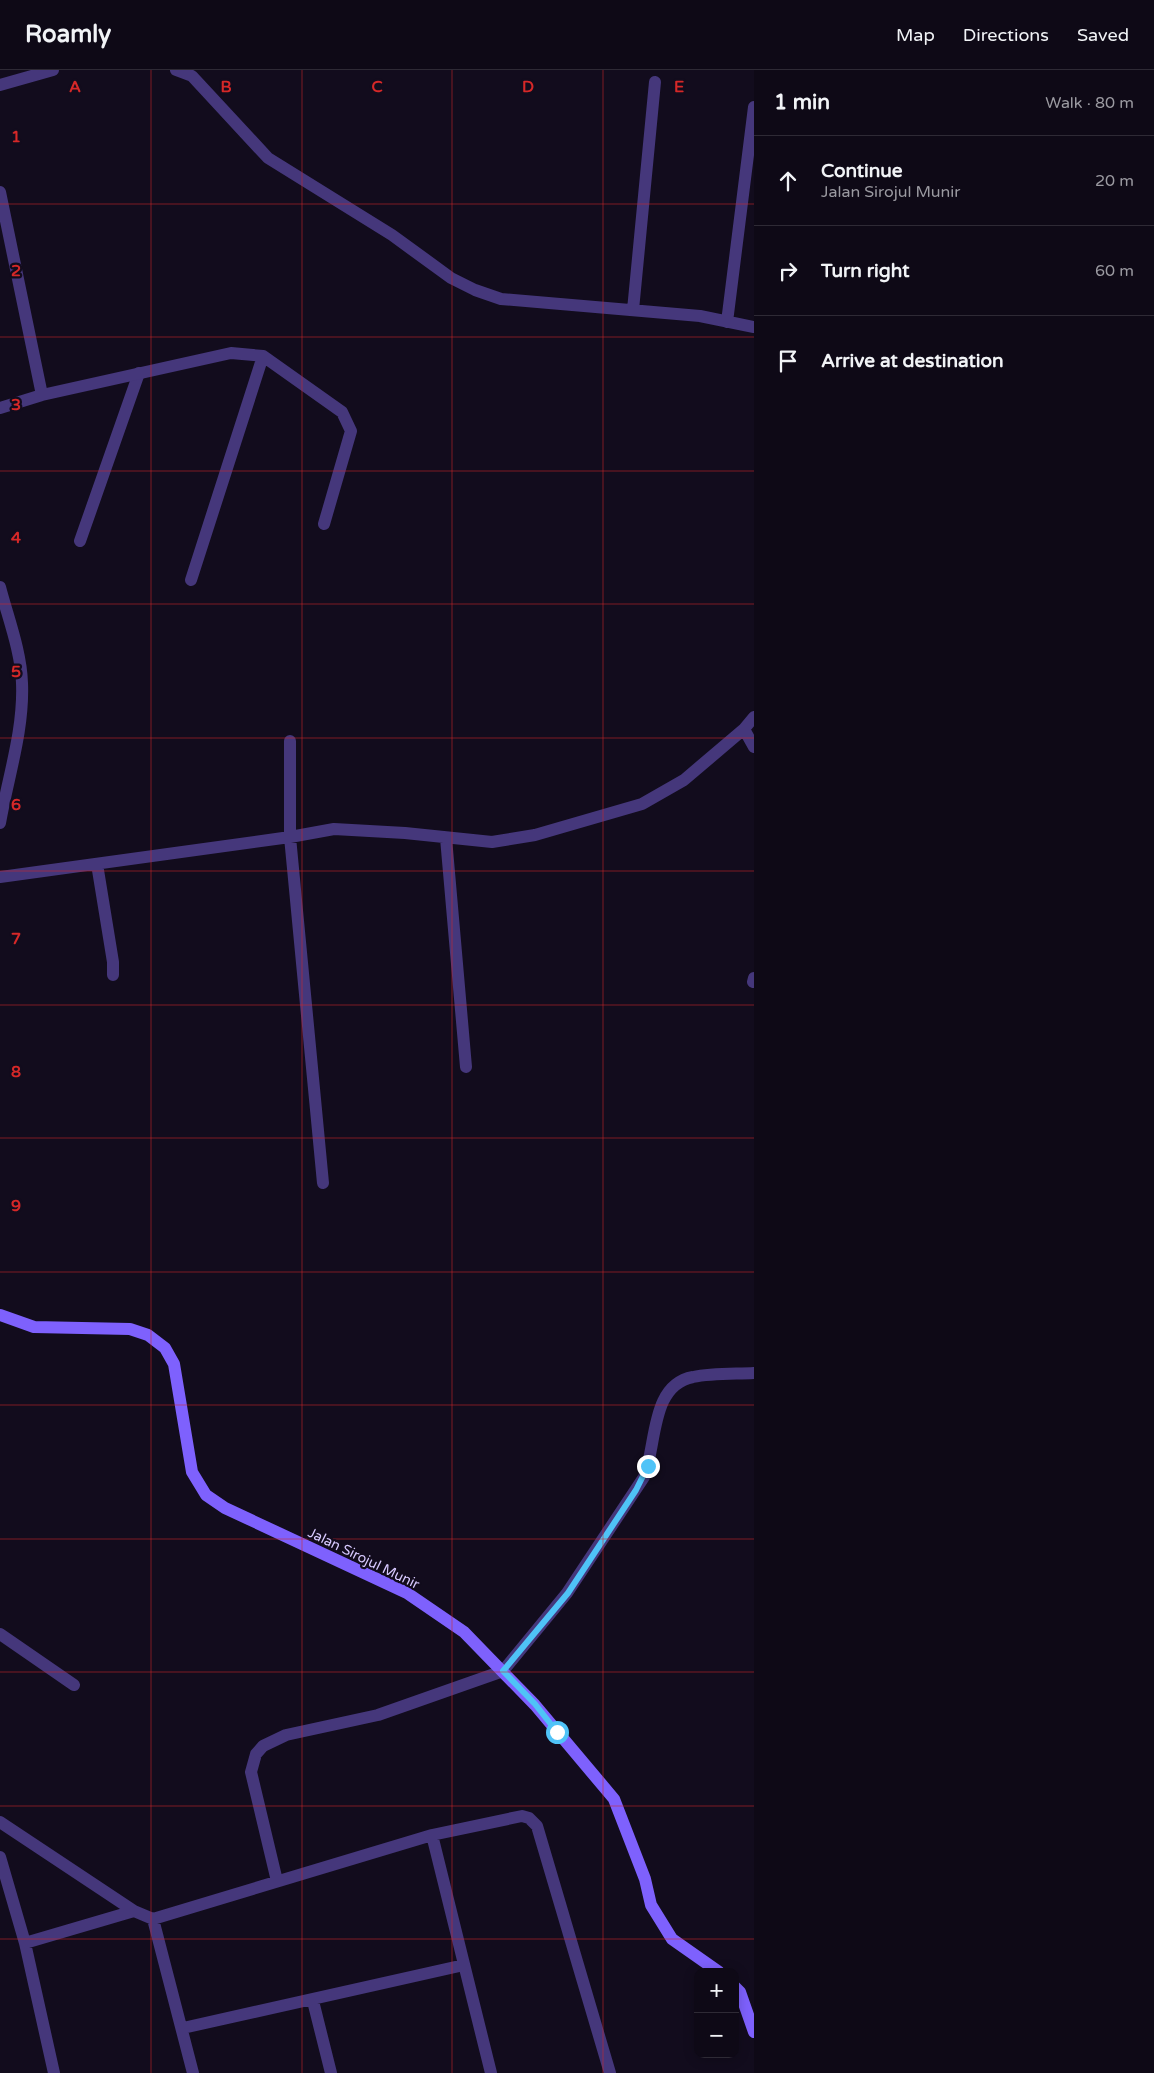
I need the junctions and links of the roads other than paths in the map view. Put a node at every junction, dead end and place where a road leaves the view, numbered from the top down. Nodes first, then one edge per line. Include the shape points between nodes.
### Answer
1 (53, 70) edge
2 (176, 70) edge
3 (655, 82) dead end
4 (0, 85) edge
5 (754, 107) edge
6 (0, 192) edge
7 (633, 310) junction
8 (727, 322) junction
9 (754, 327) edge
10 (263, 356) junction
11 (139, 373) junction
12 (42, 395) junction
13 (0, 408) edge
14 (324, 524) dead end
15 (80, 541) dead end
16 (191, 580) dead end
17 (0, 587) edge
18 (754, 716) edge
19 (744, 729) junction
20 (290, 741) dead end
21 (754, 748) edge
22 (2, 796) edge
23 (0, 823) edge
24 (290, 837) junction
25 (446, 838) junction
26 (96, 864) junction
27 (0, 877) edge
28 (113, 975) dead end
29 (754, 978) edge
30 (753, 982) edge
31 (466, 1068) dead end
32 (323, 1183) dead end
33 (0, 1315) edge
34 (754, 1373) edge
35 (0, 1634) edge
36 (503, 1671) junction
37 (74, 1685) dead end
38 (0, 1822) edge
39 (432, 1835) junction
40 (0, 1857) edge
41 (276, 1881) junction
42 (134, 1911) junction
43 (153, 1919) junction
44 (24, 1944) junction
45 (464, 1965) junction
46 (713, 1968) edge
47 (739, 1991) edge
48 (313, 2000) junction
49 (183, 2028) junction
50 (754, 2032) edge
51 (54, 2073) edge
52 (193, 2073) edge
53 (330, 2073) edge
54 (491, 2073) edge
55 (610, 2073) edge

1 - 4 street
2 - 7 street via 192,76 268,158 392,235 451,278 501,299
3 - 7 street
5 - 8 street
6 - 12 street
7 - 8 street via 700,316
8 - 9 street
10 - 11 street via 231,353
10 - 14 street via 342,412 351,431
10 - 16 street
11 - 12 street
11 - 15 street
12 - 13 street
17 - 22 street via 19,658 22,684 20,721
18 - 19 street
19 - 21 street
19 - 25 street via 684,780 642,804 535,835 492,842
20 - 24 street
22 - 23 street
24 - 25 street via 334,829
24 - 26 street
24 - 32 street
25 - 31 street
26 - 27 street
26 - 28 street
29 - 30 street
33 - 36 street, Jalan Sirojul Munir via 34,1327 130,1329 148,1335 165,1348 174,1364 192,1472 206,1495 226,1508 407,1593 464,1632
34 - 36 street via 692,1377 670,1389 661,1404 644,1477 568,1593
35 - 37 street
36 - 41 street via 378,1715 286,1735 263,1746 256,1754 250,1772
36 - 46 street, Jalan Sirojul Munir via 535,1704 614,1799 645,1880 651,1905 672,1938
38 - 42 street
39 - 41 street
39 - 45 street
39 - 55 street via 522,1816 533,1820
40 - 44 street
41 - 43 street
42 - 43 street
42 - 44 street
43 - 49 street
44 - 51 street
45 - 48 street
45 - 54 street
47 - 50 street
48 - 49 street
48 - 53 street
49 - 52 street

